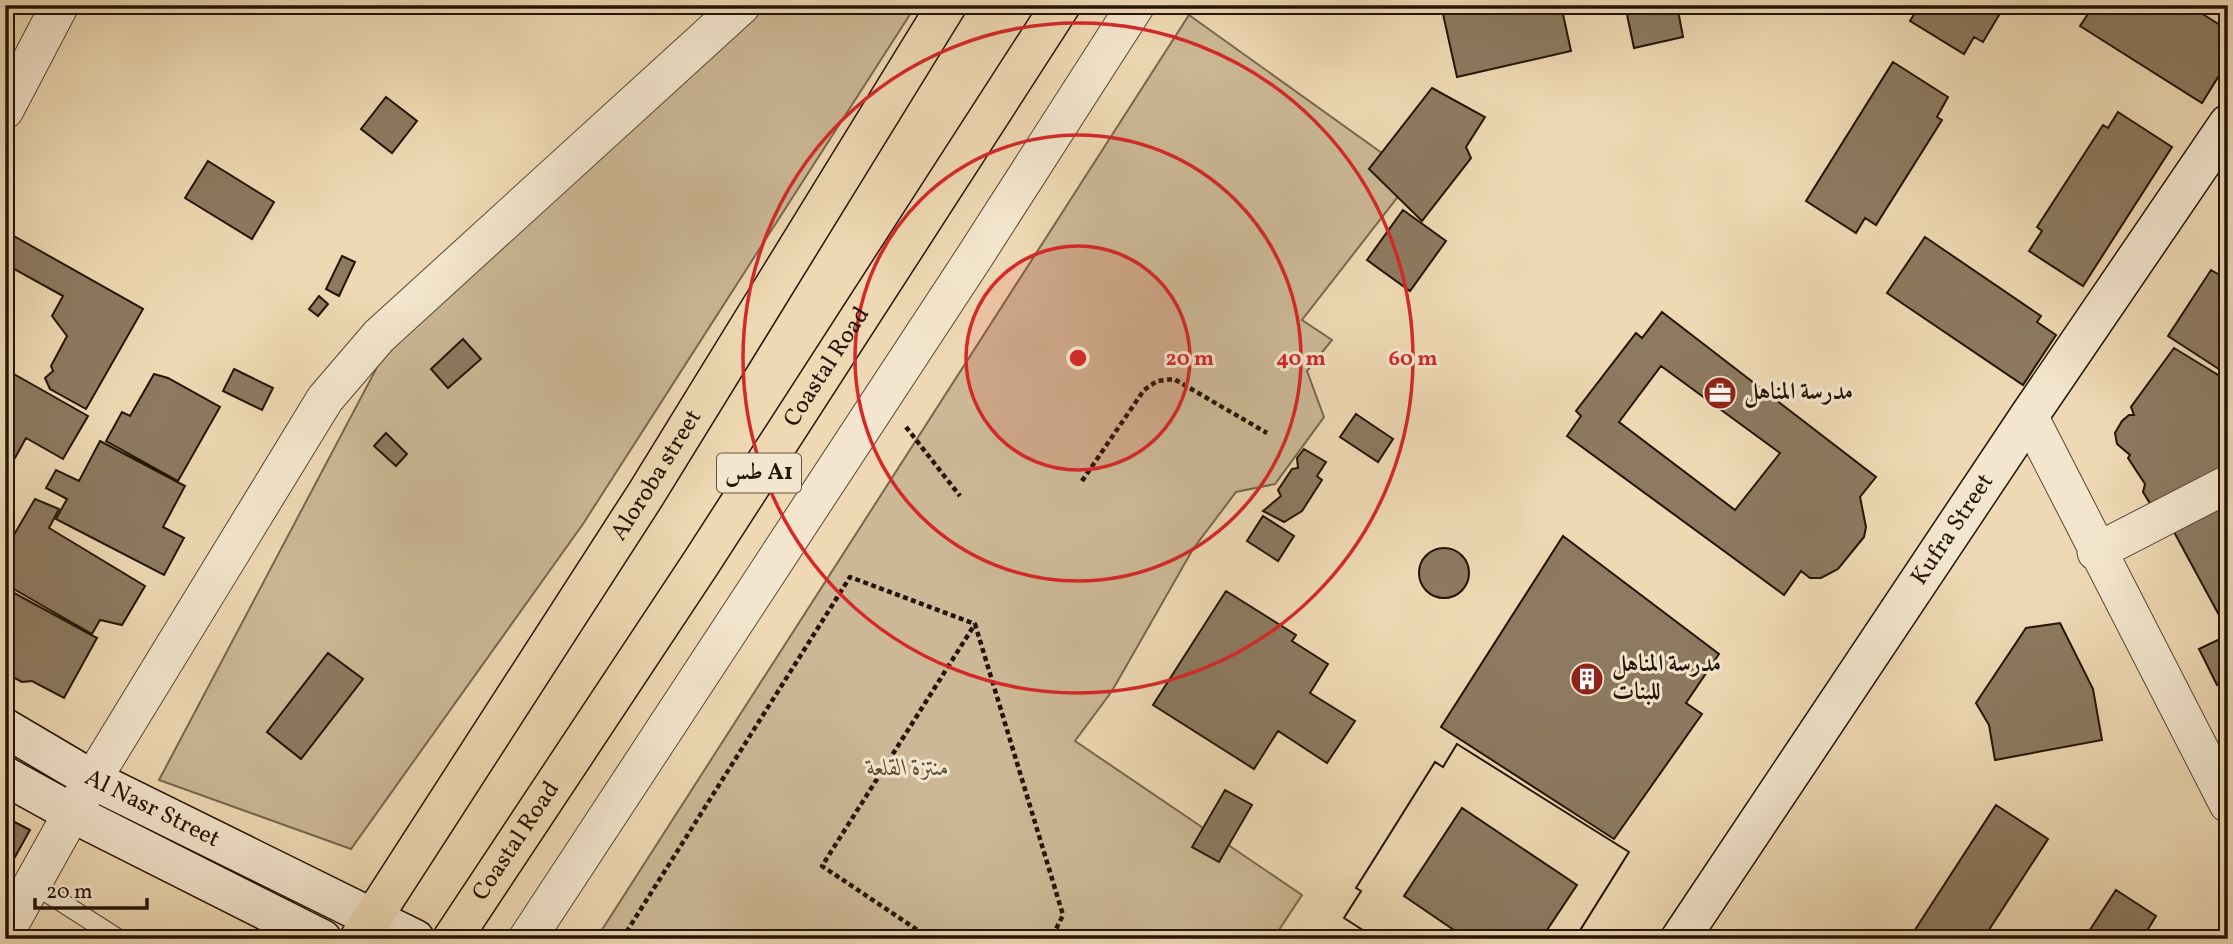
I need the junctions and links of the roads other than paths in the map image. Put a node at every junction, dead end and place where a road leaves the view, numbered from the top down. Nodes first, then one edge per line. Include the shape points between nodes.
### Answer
1 (60, 5) edge
2 (741, 5) edge
3 (947, 5) edge
4 (1061, 5) edge
5 (1136, 5) edge
6 (5, 110) edge
7 (2228, 124) edge
8 (2029, 416) junction
9 (2228, 484) edge
10 (2096, 552) junction
11 (5, 728) edge
12 (5, 776) edge
13 (93, 780) junction
14 (2225, 790) edge
15 (72, 813) junction
16 (33, 884) junction
17 (366, 927) edge
18 (5, 933) edge
19 (118, 939) edge
20 (322, 939) edge
21 (415, 939) edge
22 (452, 939) edge
23 (527, 939) edge
24 (1680, 939) edge

1 - 6 street
2 - 13 street via 379,336 333,390
3 - 17 highway, Aloroba street via 646,494
4 - 22 highway, Coastal Road / طس A1
5 - 23 street
7 - 8 street, Kufra Street
8 - 10 street
8 - 24 street, Kufra Street
9 - 10 street
10 - 14 street
11 - 13 street, Al Nasr Street
12 - 15 street, Al Nasr Street
13 - 15 street
13 - 17 street, Al Nasr Street
15 - 16 street
15 - 20 street, Al Nasr Street
16 - 18 street
16 - 19 lane
17 - 21 street, Al Nasr Street

